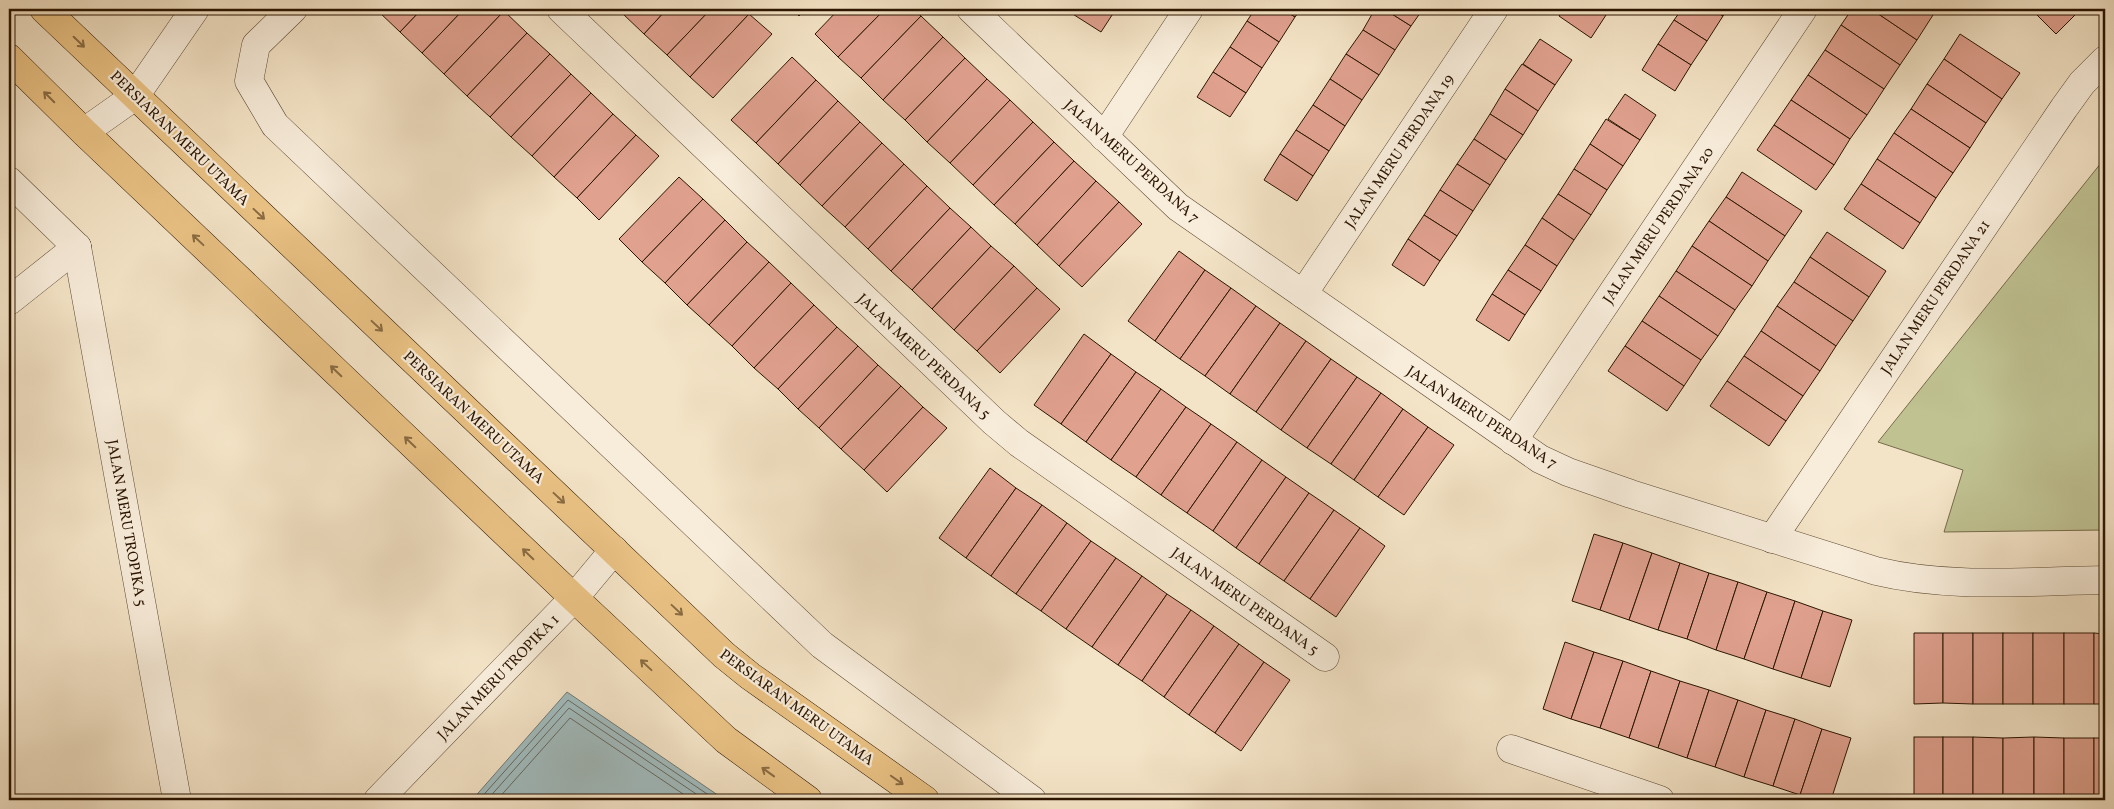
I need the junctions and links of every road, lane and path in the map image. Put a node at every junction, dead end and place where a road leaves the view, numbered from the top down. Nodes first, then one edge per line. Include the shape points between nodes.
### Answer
1 (44, 9) edge
2 (195, 9) edge
3 (293, 9) edge
4 (561, 9) edge
5 (971, 9) edge
6 (1189, 9) edge
7 (1494, 9) edge
8 (1803, 9) edge
9 (9, 58) edge
10 (2105, 60) edge
11 (135, 96) junction
12 (84, 132) junction
13 (1104, 137) junction
14 (9, 181) edge
15 (77, 246) junction
16 (1303, 294) junction
17 (9, 301) edge
18 (1513, 441) junction
19 (1772, 539) junction
20 (614, 550) junction
21 (2105, 580) edge
22 (574, 598) junction
23 (1325, 657) dead end
24 (1511, 749) dead end
25 (177, 800) edge
26 (378, 800) edge
27 (808, 800) edge
28 (925, 800) edge
29 (1032, 800) edge
30 (1660, 800) edge

1 -> 11 main road, PERSIARAN MERU UTAMA
2 - 11 street
3 - 29 street via 256,45 249,81 275,125 822,645
4 - 23 street, JALAN MERU PERDANA 5 via 1013,438
5 - 13 street, JALAN MERU PERDANA 7
6 - 13 street
7 - 16 street, JALAN MERU PERDANA 19
8 - 18 street, JALAN MERU PERDANA 20
12 -> 9 main road
10 - 19 street, JALAN MERU PERDANA 21 via 2082,83 2059,116
11 - 12 street
11 -> 20 main road, PERSIARAN MERU UTAMA
22 -> 12 main road
13 - 16 street, JALAN MERU PERDANA 7 via 1178,207
14 - 15 street
15 - 17 street
15 - 25 street, JALAN MERU TROPIKA 5
16 - 18 street, JALAN MERU PERDANA 7
18 - 19 street, JALAN MERU PERDANA 7 via 1568,472
19 - 21 street, JALAN MERU PERDANA 7 via 1876,571 1938,582
20 - 22 street, JALAN MERU TROPIKA 1
20 -> 28 main road, PERSIARAN MERU UTAMA via 744,671
22 - 26 street, JALAN MERU TROPIKA 1
27 -> 22 main road via 726,740
24 - 30 street

